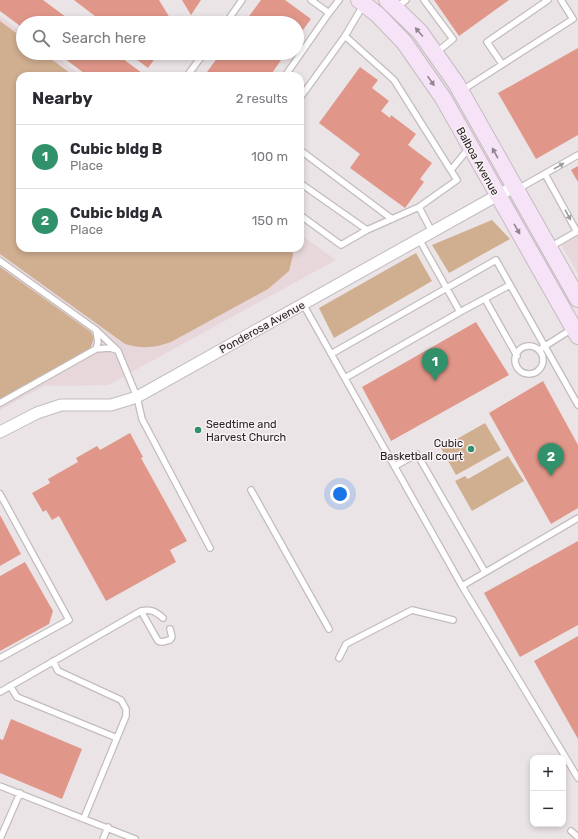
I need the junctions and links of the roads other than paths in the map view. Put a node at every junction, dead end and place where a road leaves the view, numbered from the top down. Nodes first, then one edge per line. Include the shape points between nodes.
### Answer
1 (242, 0) edge
2 (311, 0) edge
3 (339, 0) edge
4 (424, 0) edge
5 (548, 0) edge
6 (561, 0) edge
7 (362, 2) edge
8 (396, 3) edge
9 (329, 13) junction
10 (231, 16) edge
11 (576, 18) edge
12 (345, 36) junction
13 (304, 49) edge
14 (435, 53) junction
15 (199, 60) edge
16 (296, 60) edge
17 (502, 64) junction
18 (190, 72) edge
19 (288, 72) edge
20 (461, 91) junction
21 (304, 92) edge
22 (470, 146) junction
23 (304, 153) edge
24 (578, 155) edge
25 (451, 170) junction
26 (545, 174) junction
27 (304, 186) edge
28 (515, 189) junction
29 (498, 195) junction
30 (419, 207) junction
31 (304, 218) edge
32 (392, 219) junction
33 (367, 230) junction
34 (577, 231) edge
35 (432, 232) junction
36 (419, 239) junction
37 (549, 248) junction
38 (0, 261) edge
39 (510, 285) junction
40 (446, 288) junction
41 (485, 298) junction
42 (578, 299) edge
43 (303, 304) junction
44 (460, 312) junction
45 (96, 330) junction
46 (576, 332) edge
47 (544, 346) junction
48 (96, 350) junction
49 (118, 350) junction
50 (540, 351) junction
51 (331, 354) junction
52 (516, 356) junction
53 (345, 378) junction
54 (137, 397) junction
55 (0, 404) edge
56 (578, 405) edge
57 (0, 432) edge
58 (395, 466) junction
59 (251, 490) dead end
60 (0, 494) edge
61 (578, 518) edge
62 (210, 548) dead end
63 (485, 572) junction
64 (462, 586) junction
65 (141, 611) junction
66 (163, 618) dead end
67 (453, 620) dead end
68 (170, 629) dead end
69 (329, 629) dead end
70 (0, 658) edge
71 (340, 658) dead end
72 (53, 662) junction
73 (10, 686) junction
74 (0, 692) edge
75 (117, 738) junction
76 (578, 778) edge
77 (0, 786) edge
78 (20, 793) junction
79 (84, 818) junction
80 (108, 827) junction
81 (571, 831) dead end
82 (578, 837) edge
83 (0, 839) edge
84 (103, 839) edge
85 (135, 839) edge

1 - 10 lane
2 - 9 lane
3 - 9 lane
4 - 14 lane via 453,39
5 - 17 lane via 487,42
6 - 11 lane
7 - 12 lane
7 -> 22 main road, Balboa Avenue via 404,42 443,98
14 -> 8 main road, Balboa Avenue
9 - 13 lane
11 - 17 lane
12 - 21 lane
12 - 25 lane via 394,80
14 - 20 main road, Balboa Avenue
15 - 18 lane
16 - 19 lane
17 - 20 lane
28 -> 20 main road, Balboa Avenue
22 - 25 lane
22 - 29 main road, Balboa Avenue
23 - 32 lane
26 -> 24 lane
25 - 30 lane via 457,180
26 - 28 lane
26 -> 34 lane
27 - 33 lane
28 - 29 street, Ponderosa Avenue
28 - 37 main road, Balboa Avenue
29 - 35 street, Ponderosa Avenue
29 -> 46 main road, Balboa Avenue
30 - 32 lane
30 - 35 lane
31 - 33 lane via 340,245
32 - 33 lane
34 - 37 lane
35 - 36 street, Ponderosa Avenue
36 - 40 lane
36 - 43 street, Ponderosa Avenue
37 - 42 main road, Balboa Avenue via 570,280
38 - 45 lane
39 - 40 lane via 496,260
39 - 41 lane
39 - 47 lane
40 - 44 lane
40 - 51 lane
41 - 44 lane
41 - 52 lane
43 - 51 lane
43 - 54 street, Ponderosa Avenue
44 - 53 lane
45 - 48 lane
45 - 49 lane
46 - 47 lane
47 - 50 lane
47 - 56 lane
48 - 49 lane
48 - 55 lane
49 - 54 lane
50 - 52 lane via 534,346 524,347
50 - 52 lane via 543,356 542,365 532,373 520,370
51 - 53 lane
53 - 58 lane
54 - 57 street, Ponderosa Avenue via 111,405 61,405 37,412
54 - 62 lane via 142,419
58 - 63 lane via 417,454
58 - 64 lane
59 - 69 lane
60 - 70 lane via 69,620
61 - 63 lane
63 - 64 lane
64 - 76 lane
65 - 66 lane via 150,610
65 - 68 lane via 158,641 170,640
65 - 72 lane
67 - 71 lane via 412,610 346,644
72 - 73 lane
72 - 75 lane via 58,671 121,700 126,709 126,716
73 - 74 lane
73 - 75 lane via 17,697
75 - 79 lane
77 - 78 lane
78 - 79 lane
78 - 83 lane
79 - 80 lane
80 - 84 lane
80 - 85 lane
81 - 82 lane

